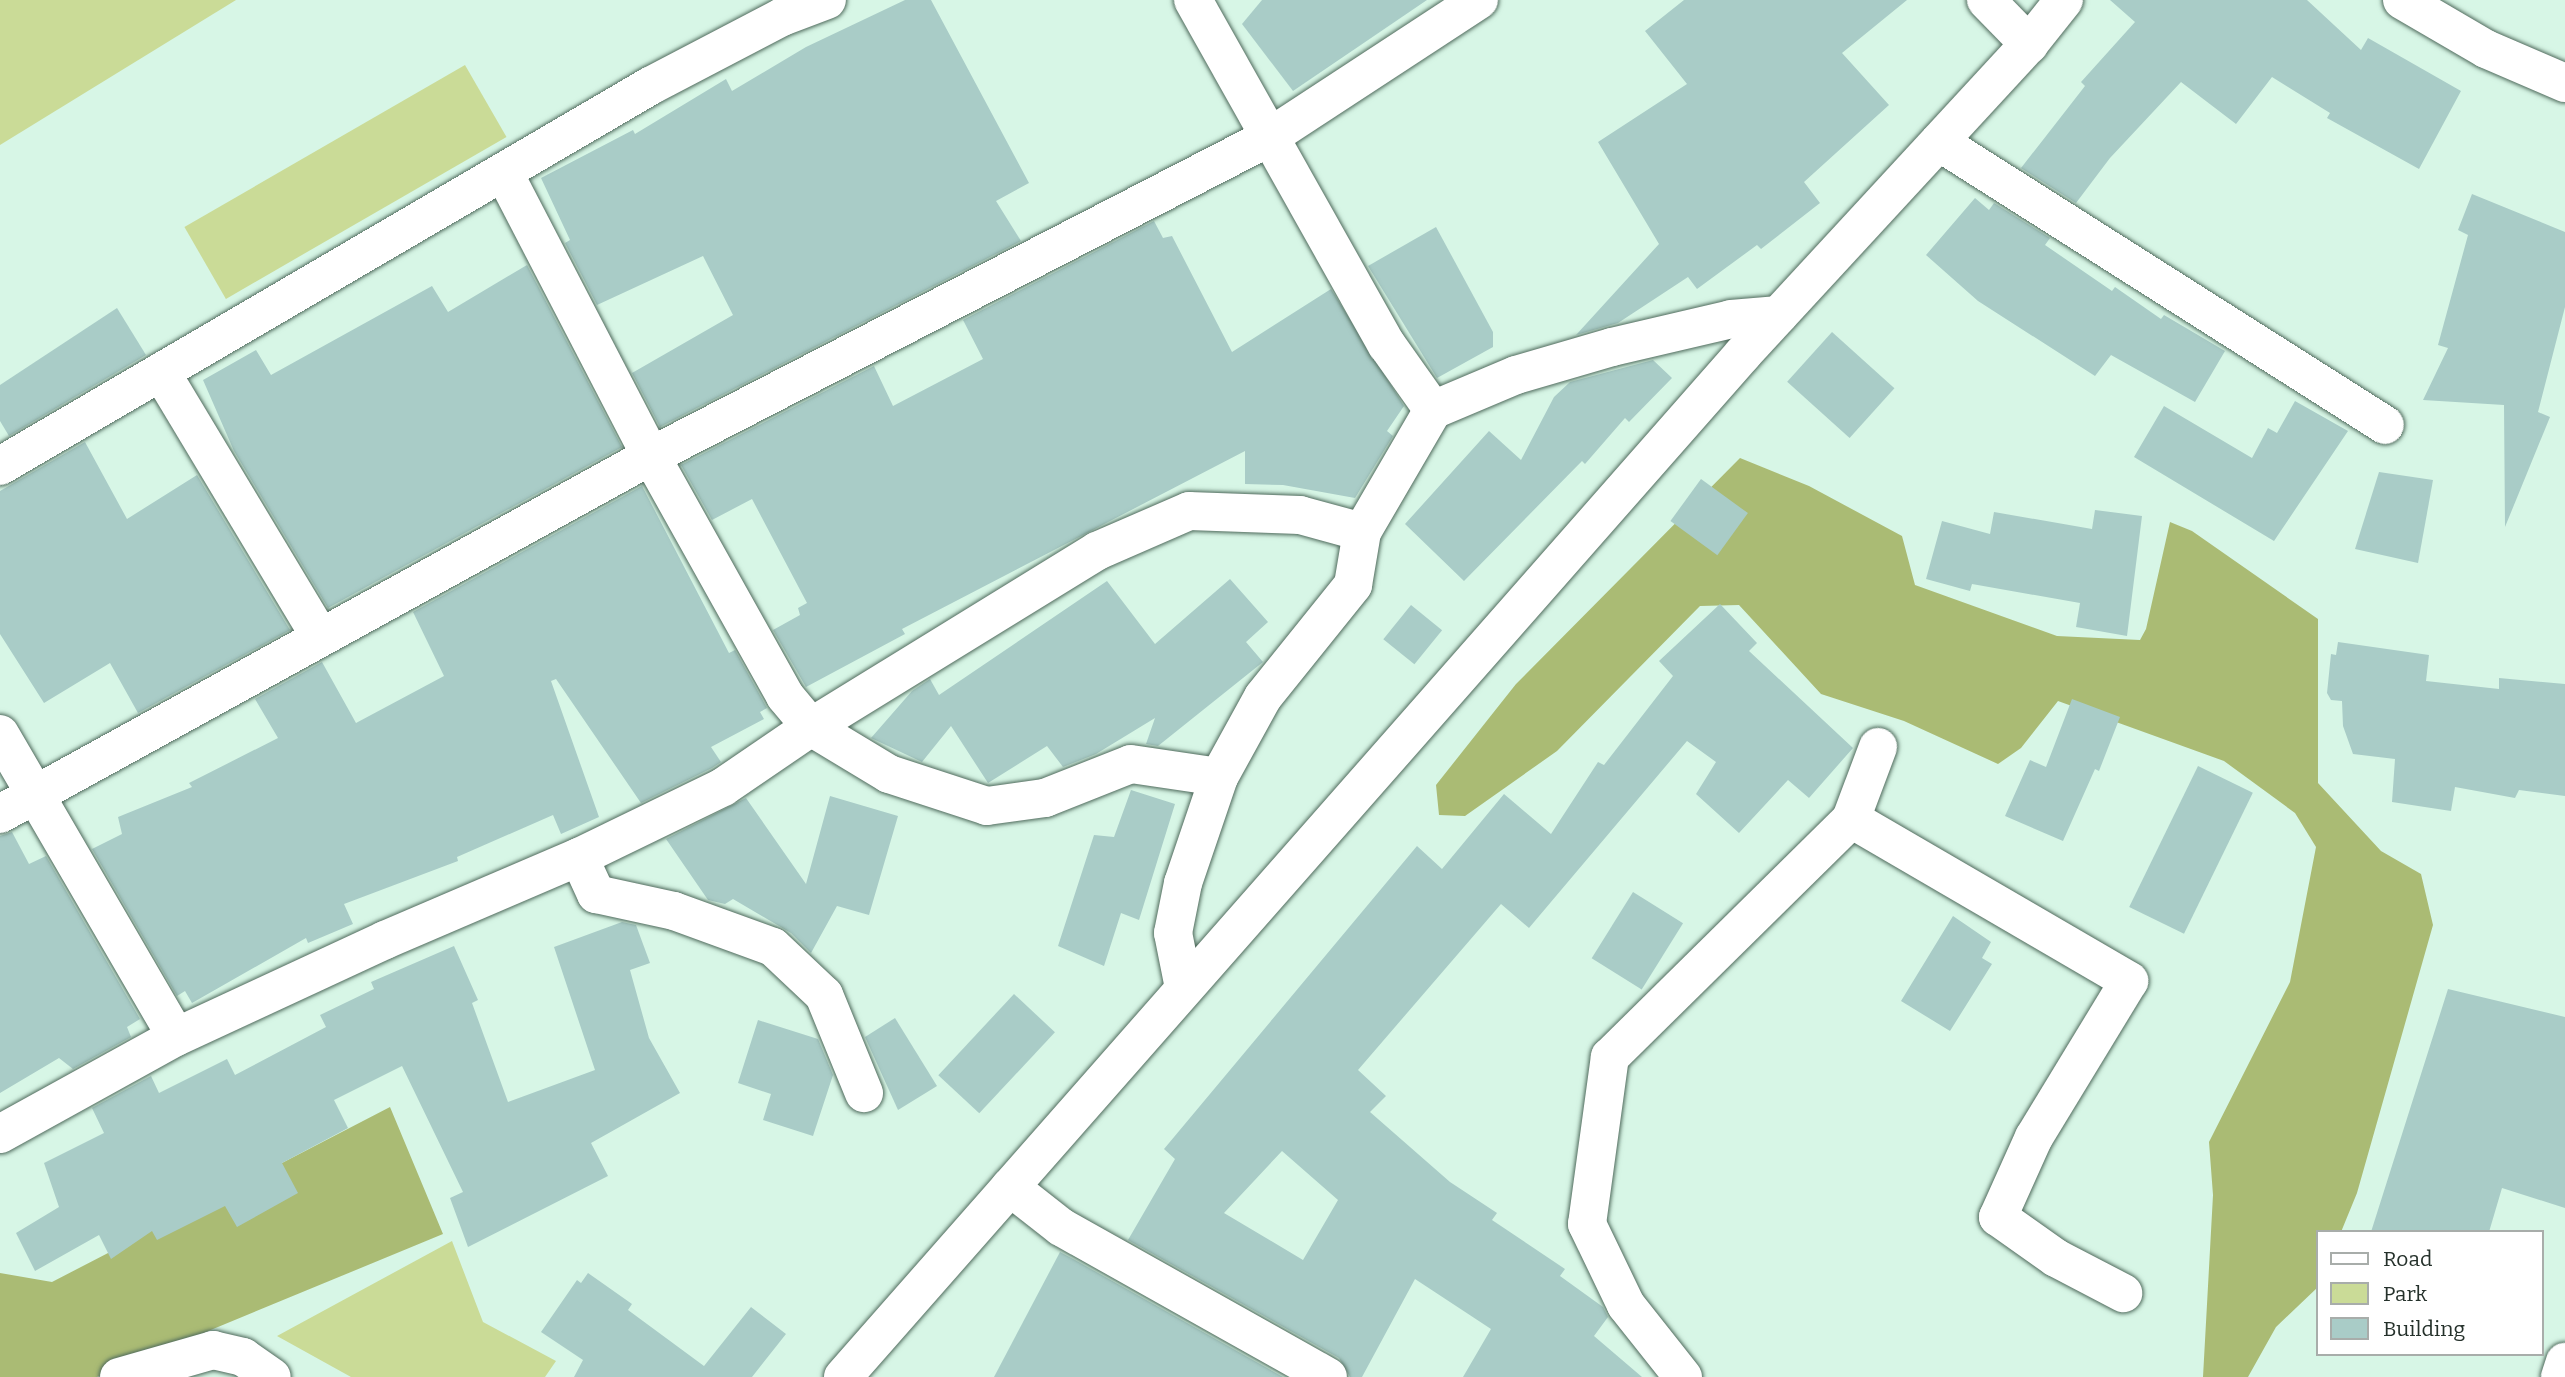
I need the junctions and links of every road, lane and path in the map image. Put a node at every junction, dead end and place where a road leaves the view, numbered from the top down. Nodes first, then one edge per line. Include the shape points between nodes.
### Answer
1 (827, 0) edge
2 (1193, 0) edge
3 (1479, 0) edge
4 (1986, 0) edge
5 (2064, 0) edge
6 (2402, 0) edge
7 (2029, 44) junction
8 (2565, 83) edge
9 (1268, 138) junction
10 (1939, 142) junction
11 (504, 173) junction
12 (1779, 315) junction
13 (161, 372) junction
14 (1433, 410) junction
15 (2385, 425) dead end
16 (652, 456) junction
17 (0, 466) edge
18 (1362, 532) junction
19 (320, 637) junction
20 (811, 727) junction
21 (0, 734) edge
22 (1878, 747) dead end
23 (1219, 777) junction
24 (36, 793) junction
25 (0, 814) edge
26 (1851, 819) junction
27 (579, 857) junction
28 (1184, 988) junction
29 (176, 1037) junction
30 (864, 1093) dead end
31 (0, 1134) edge
32 (1010, 1186) junction
33 (2123, 1293) dead end
34 (2565, 1362) edge
35 (119, 1377) edge
36 (272, 1377) edge
37 (843, 1377) edge
38 (1328, 1377) edge
39 (1683, 1377) edge
40 (2560, 1377) edge

1 - 11 street via 782,17 650,86
2 - 9 street
3 - 9 street
4 - 7 street
5 - 7 street
6 - 8 street via 2486,49
7 - 10 street
9 - 14 street via 1387,345
9 - 16 street
10 - 12 street
10 - 15 street
11 - 13 street
11 - 16 street
12 - 14 street via 1731,319 1612,347 1516,375
12 - 28 street
13 - 17 street
13 - 19 street
14 - 18 street
16 - 19 street
16 - 20 street via 785,696
18 - 20 street via 1300,515 1189,511 1097,551
18 - 23 street via 1353,585 1263,697
19 - 24 street
20 - 23 street via 889,774 987,806 1045,798 1131,764
20 - 27 street via 723,787
21 - 24 street
22 - 26 street
23 - 28 street via 1183,883 1173,933
24 - 25 street
24 - 29 street
26 - 33 street via 2129,981 2035,1136 1998,1217 2056,1258
26 - 39 street via 1611,1056 1587,1224 1626,1305
27 - 29 street
27 - 30 street via 596,894 674,911 773,947 824,995
28 - 32 street
29 - 31 street
32 - 37 street
32 - 38 street via 1061,1227
34 - 40 street
35 - 36 street via 213,1350 243,1357

